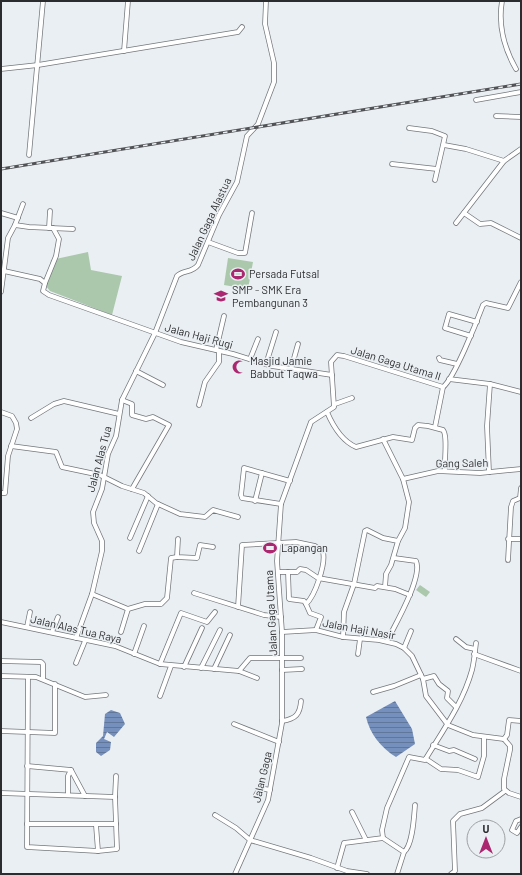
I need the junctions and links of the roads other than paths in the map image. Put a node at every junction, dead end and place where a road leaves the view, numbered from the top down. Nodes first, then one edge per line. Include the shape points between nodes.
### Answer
1 (43, 1) edge
2 (128, 1) edge
3 (266, 1) edge
4 (502, 1) edge
5 (242, 27) dead end
6 (124, 51) junction
7 (38, 65) junction
8 (1, 69) edge
9 (516, 69) dead end
10 (521, 92) edge
11 (476, 100) dead end
12 (496, 116) dead end
13 (521, 117) edge
14 (409, 128) dead end
15 (444, 145) junction
16 (521, 149) edge
17 (29, 155) dead end
18 (504, 161) junction
19 (392, 164) dead end
20 (438, 169) junction
21 (435, 180) dead end
22 (23, 204) dead end
23 (50, 211) dead end
24 (1, 213) edge
25 (252, 213) dead end
26 (464, 213) junction
27 (18, 218) junction
28 (456, 223) dead end
29 (15, 224) junction
30 (51, 228) junction
31 (73, 229) dead end
32 (521, 238) edge
33 (208, 242) junction
34 (3, 268) edge
35 (521, 282) edge
36 (45, 283) junction
37 (1, 292) edge
38 (224, 316) dead end
39 (477, 322) junction
40 (276, 332) dead end
41 (155, 334) junction
42 (471, 336) junction
43 (258, 339) dead end
44 (298, 344) dead end
45 (217, 350) junction
46 (439, 358) dead end
47 (250, 359) junction
48 (266, 364) junction
49 (457, 364) junction
50 (291, 369) junction
51 (136, 371) junction
52 (332, 374) junction
53 (449, 379) junction
54 (490, 384) junction
55 (163, 385) dead end
56 (443, 387) junction
57 (521, 392) edge
58 (352, 398) dead end
59 (122, 400) junction
60 (335, 404) junction
61 (199, 405) dead end
62 (1, 412) edge
63 (327, 412) junction
64 (119, 414) junction
65 (31, 418) dead end
66 (434, 427) junction
67 (383, 439) junction
68 (11, 446) junction
69 (521, 469) edge
70 (445, 471) junction
71 (489, 472) junction
72 (262, 473) junction
73 (104, 477) junction
74 (403, 479) junction
75 (290, 481) junction
76 (521, 488) edge
77 (132, 489) junction
78 (3, 493) edge
79 (148, 496) junction
80 (255, 501) junction
81 (158, 504) junction
82 (281, 504) junction
83 (238, 517) dead end
84 (130, 538) dead end
85 (178, 539) dead end
86 (508, 539) junction
87 (521, 539) edge
88 (398, 541) junction
89 (278, 542) junction
90 (213, 547) dead end
91 (139, 551) dead end
92 (177, 557) junction
93 (394, 558) junction
94 (508, 560) dead end
95 (278, 572) junction
96 (288, 572) junction
97 (318, 578) junction
98 (354, 584) junction
99 (385, 587) junction
100 (194, 593) dead end
101 (92, 594) junction
102 (410, 595) junction
103 (306, 604) junction
104 (238, 607) junction
105 (128, 609) junction
106 (30, 612) dead end
107 (215, 612) dead end
108 (58, 617) dead end
109 (281, 617) junction
110 (1, 622) edge
111 (144, 626) dead end
112 (27, 627) junction
113 (202, 628) dead end
114 (220, 630) dead end
115 (316, 630) junction
116 (411, 631) dead end
117 (52, 632) junction
118 (121, 632) dead end
119 (282, 632) junction
120 (230, 635) dead end
121 (343, 637) junction
122 (76, 638) junction
123 (360, 639) junction
124 (456, 639) dead end
125 (85, 641) junction
126 (387, 641) junction
127 (476, 643) dead end
128 (404, 648) junction
129 (475, 649) junction
130 (134, 654) junction
131 (358, 654) dead end
132 (474, 654) junction
133 (282, 658) junction
134 (301, 658) dead end
135 (1, 661) edge
136 (76, 663) dead end
137 (160, 664) junction
138 (171, 666) junction
139 (184, 667) junction
140 (201, 668) junction
141 (214, 669) junction
142 (302, 669) dead end
143 (282, 670) junction
144 (239, 671) junction
145 (521, 671) edge
146 (1, 676) edge
147 (28, 677) junction
148 (422, 677) junction
149 (257, 678) dead end
150 (43, 679) junction
151 (55, 684) junction
152 (372, 692) dead end
153 (106, 695) dead end
154 (160, 696) dead end
155 (301, 701) dead end
156 (283, 702) joint
157 (456, 707) junction
158 (282, 721) junction
159 (521, 721) edge
160 (234, 724) dead end
161 (448, 725) junction
162 (1, 731) edge
163 (27, 732) junction
164 (484, 737) junction
165 (504, 739) junction
166 (279, 742) junction
167 (433, 745) junction
168 (426, 759) junction
169 (475, 759) dead end
170 (27, 766) junction
171 (71, 770) junction
172 (116, 776) dead end
173 (270, 790) junction
174 (505, 791) junction
175 (1, 793) edge
176 (27, 795) junction
177 (68, 795) junction
178 (256, 795) dead end
179 (85, 796) junction
180 (115, 797) junction
181 (521, 797) edge
182 (415, 804) dead end
183 (352, 812) dead end
184 (215, 815) dead end
185 (521, 819) edge
186 (27, 824) junction
187 (96, 824) junction
188 (116, 824) junction
189 (521, 827) edge
190 (383, 838) junction
191 (250, 840) junction
192 (366, 840) junction
193 (98, 851) junction
194 (404, 852) junction
195 (337, 868) junction
196 (235, 874) edge
197 (367, 874) edge
198 (397, 874) edge
199 (451, 874) edge

1 - 7 street
2 - 6 street
3 - 33 street, Jalan Gaga Alastua via 265,24 275,72 272,87 258,124 246,138 237,182
4 - 9 street via 504,46
5 - 6 street via 238,32
6 - 7 street
7 - 8 street
7 - 17 street
10 - 11 street
12 - 13 street
14 - 15 street via 444,135
15 - 18 street via 466,148
15 - 20 street
16 - 18 street
18 - 26 street
19 - 20 street
20 - 21 street
22 - 27 street
23 - 30 street
24 - 27 street
25 - 33 street via 245,253
26 - 28 street
26 - 32 street via 480,224 491,223
27 - 29 street
29 - 30 street via 29,228
29 - 34 street via 8,238
30 - 31 street
30 - 36 street via 59,239 56,256
33 - 41 street, Jalan Gaga Alastua via 196,268 177,276
34 - 36 street via 40,279
34 - 37 street
35 - 39 street, Jalan Gaga Utama II via 508,308 486,303
36 - 41 street, Jalan Haji Rugi via 43,291 49,295
38 - 45 street
39 - 42 street, Jalan Gaga Utama II
39 - 42 street via 449,314 445,328
40 - 48 street
41 - 45 street, Jalan Haji Rugi
41 - 51 street, Jalan Alas Tua
42 - 49 street, Jalan Gaga Utama II
43 - 47 street
44 - 50 street
45 - 47 street, Jalan Haji Rugi
45 - 61 street via 220,362 205,382
46 - 49 street
47 - 48 street, Jalan Haji Rugi
48 - 50 street, Jalan Haji Rugi
49 - 53 street, Jalan Gaga Utama II
50 - 52 street, Jalan Haji Rugi
51 - 55 street
51 - 59 street, Jalan Alas Tua
52 - 56 street, Jalan Gaga Utama II via 332,360 338,355
52 - 60 street
53 - 54 street
53 - 56 street, Jalan Gaga Utama II
54 - 57 street
54 - 71 street via 487,426
56 - 66 street
58 - 60 street
59 - 64 street, Jalan Alas Tua
59 - 77 street via 132,404 132,415 146,419 153,417 169,425
60 - 63 street, Jalan Gaga Utama via 333,409
62 - 68 street via 12,416 16,421 17,429
63 - 67 street via 333,426 353,446 362,447
63 - 75 street, Jalan Gaga Utama via 310,424
64 - 65 street via 64,401
64 - 73 street, Jalan Alas Tua via 116,436 108,454
66 - 67 street via 418,426 411,441 396,436
66 - 70 street via 443,430 446,436
67 - 74 street
68 - 73 street via 56,452 62,467
68 - 78 street
69 - 71 street, Gang Saleh
70 - 71 street, Gang Saleh
70 - 74 street, Gang Saleh via 428,472
72 - 75 street
72 - 80 street
72 - 80 street via 244,468 241,497
73 - 77 street
73 - 101 street, Jalan Alas Tua via 93,515 103,549
74 - 88 street via 409,502 405,528
75 - 82 street, Jalan Gaga Utama
76 - 86 street via 520,498 512,501
77 - 79 street
79 - 81 street
79 - 84 street
80 - 82 street
81 - 83 street via 180,514 196,517 205,517 212,510
81 - 91 street
82 - 89 street, Jalan Gaga Utama
85 - 92 street
86 - 87 street
86 - 94 street
88 - 93 street
88 - 98 street via 383,538 366,530
89 - 95 street, Jalan Gaga Utama
89 - 97 street via 315,546 324,552 324,565
89 - 104 street via 241,546
90 - 92 street via 200,545 197,558
92 - 105 street via 171,558 165,602
93 - 99 street via 386,574
93 - 102 street via 417,561
95 - 96 street
95 - 109 street, Jalan Gaga Utama
96 - 97 street via 297,572 300,568
96 - 103 street via 289,600 304,601
97 - 98 street
97 - 103 street via 313,596
98 - 99 street
98 - 121 street via 344,612
99 - 102 street
100 - 104 street
101 - 105 street
101 - 122 street, Jalan Alas Tua
102 - 126 street
103 - 115 street via 310,613 321,617
104 - 109 street
105 - 118 street
106 - 112 street
107 - 137 street via 207,622 181,613
108 - 117 street
109 - 119 street, Jalan Gaga Utama
110 - 112 street, Jalan Alas Tua Raya
111 - 130 street
112 - 117 street, Jalan Alas Tua Raya
113 - 139 street
114 - 140 street
115 - 119 street, Jalan Haji Nasir
115 - 121 street, Jalan Haji Nasir
116 - 128 street
117 - 122 street, Jalan Alas Tua Raya
119 - 133 street, Jalan Gaga Utama
120 - 141 street
121 - 123 street, Jalan Haji Nasir
122 - 125 street, Jalan Alas Tua Raya
123 - 126 street, Jalan Haji Nasir
123 - 131 street
124 - 129 street
125 - 130 street, Jalan Alas Tua Raya via 115,646
125 - 136 street
126 - 128 street, Jalan Haji Nasir
127 - 129 street
128 - 148 street, Jalan Haji Nasir via 412,656
129 - 132 street
130 - 137 street, Jalan Alas Tua Raya
132 - 145 street
132 - 157 street via 472,672
133 - 134 street
133 - 143 street, Jalan Gaga Utama
133 - 144 street via 250,658
135 - 150 street via 41,662
137 - 138 street, Jalan Alas Tua Raya
138 - 139 street, Jalan Alas Tua Raya
138 - 154 street
139 - 140 street, Jalan Alas Tua Raya
140 - 141 street, Jalan Alas Tua Raya
141 - 144 street, Jalan Alas Tua Raya
142 - 143 street
143 - 156 street, Jalan Gaga Utama
144 - 149 street, Jalan Alas Tua Raya
146 - 147 street
147 - 150 street
147 - 163 street
148 - 152 street
148 - 157 street via 434,676 448,691 447,698
148 - 161 street, Jalan Haji Nasir via 426,696
150 - 151 street
151 - 153 street via 85,697
151 - 163 street via 55,733
155 - 158 street via 298,715
156 - 158 street, Jalan Gaga
157 - 161 street
158 - 166 street, Jalan Gaga
159 - 165 street via 509,720
160 - 166 street
161 - 164 street
161 - 167 street
162 - 163 street
163 - 170 street
164 - 165 street
164 - 168 street via 484,756 478,777 458,770 441,769
165 - 174 street via 510,746 504,779
166 - 173 street, Jalan Gaga
167 - 168 street
167 - 169 street
168 - 190 street via 422,761 411,756 408,758 387,808 382,830
170 - 171 street
170 - 176 street
171 - 177 street via 68,776
171 - 179 street
172 - 180 street
173 - 178 street via 260,788
173 - 191 street, Jalan Gaga
174 - 181 street
174 - 199 street via 482,808 460,814 454,821 455,871
175 - 176 street
176 - 177 street
176 - 186 street
177 - 179 street
179 - 180 street
180 - 188 street
182 - 194 street via 412,829
183 - 192 street
184 - 191 street
185 - 189 street via 516,821 512,830 517,833
186 - 187 street
186 - 193 street via 28,848
187 - 188 street
187 - 193 street
188 - 193 street via 118,849
190 - 192 street
190 - 194 street
191 - 195 street
191 - 196 street, Jalan Gaga
192 - 195 street via 344,843
194 - 198 street
195 - 197 street

